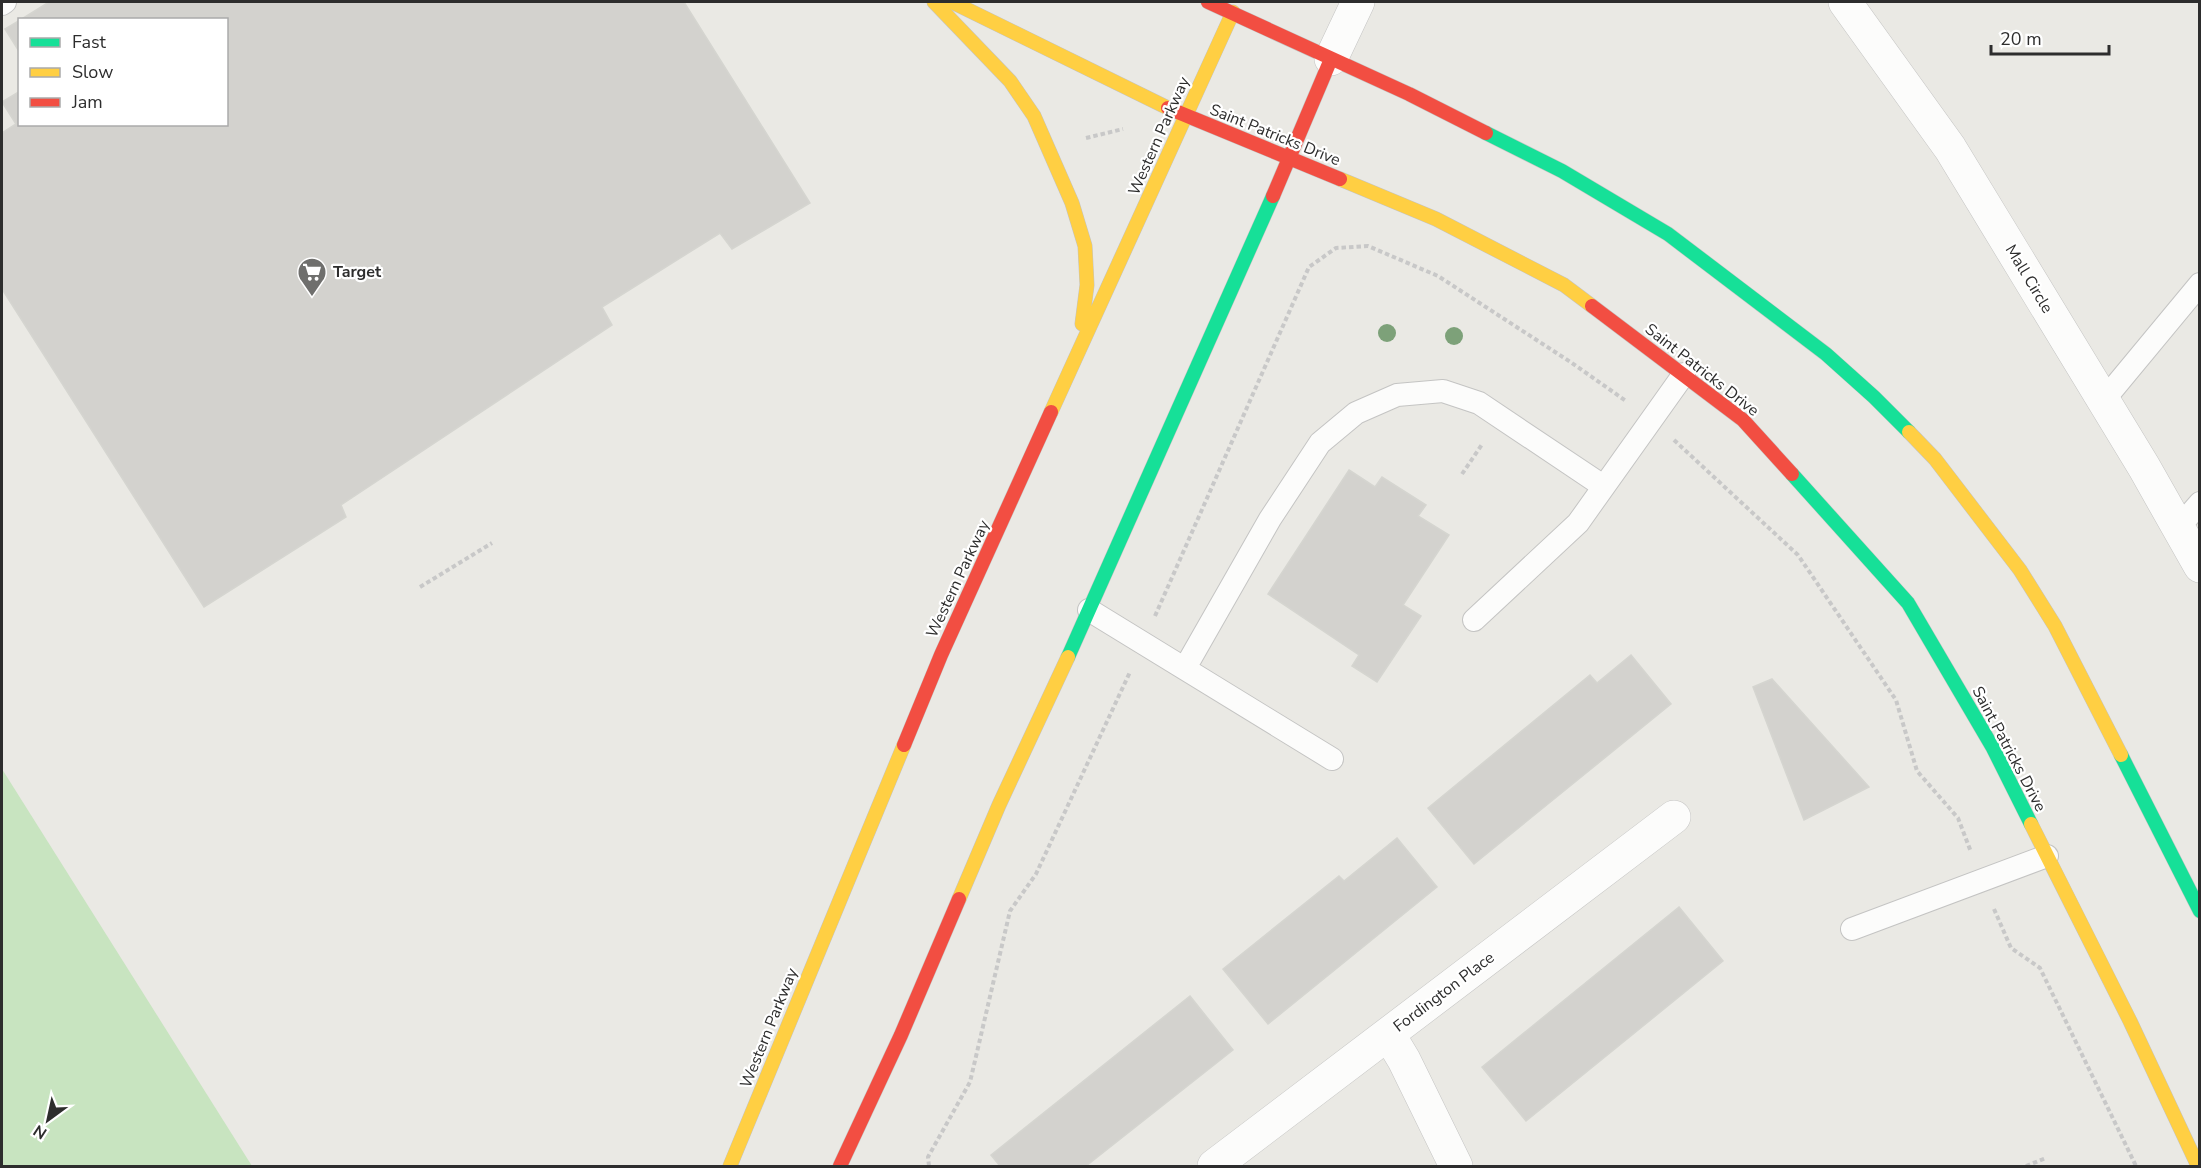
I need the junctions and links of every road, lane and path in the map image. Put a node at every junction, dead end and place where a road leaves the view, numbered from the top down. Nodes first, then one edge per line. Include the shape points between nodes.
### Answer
1 (934, 2) edge
2 (952, 2) edge
3 (1358, 2) edge
4 (1845, 2) edge
5 (1226, 5) edge
6 (1331, 59) junction
7 (1187, 116) junction
8 (1124, 129) dead end
9 (1086, 138) dead end
10 (1290, 159) junction
11 (2199, 284) edge
12 (1078, 354) junction
13 (1684, 375) junction
14 (2103, 401) junction
15 (1652, 420) junction
16 (1603, 486) junction
17 (2189, 515) edge
18 (492, 543) dead end
19 (2199, 566) edge
20 (420, 587) dead end
21 (1089, 610) junction
22 (1474, 620) dead end
23 (1143, 643) junction
24 (1185, 668) junction
25 (1332, 759) dead end
26 (1674, 817) dead end
27 (2047, 856) junction
28 (1981, 880) junction
29 (2199, 912) edge
30 (1852, 929) dead end
31 (1389, 1035) junction
32 (2046, 1158) dead end
33 (730, 1167) edge
34 (840, 1167) edge
35 (929, 1167) edge
36 (1214, 1167) edge
37 (1456, 1167) edge
38 (2026, 1167) edge
39 (2136, 1167) edge
40 (2198, 1167) edge

1 - 12 main road via 1010,81 1034,116 1072,203 1085,246 1087,285
2 - 7 main road, Saint Patricks Drive
3 - 6 street
4 - 14 street, Mall Circle via 1950,148
5 - 6 main road
5 - 7 main road, Western Parkway
6 - 10 main road
6 - 29 main road via 1562,171 1668,234 1826,354 1874,397 1935,459 2020,570 2055,626
7 - 10 main road, Saint Patricks Drive
7 - 12 main road, Western Parkway
8 - 9 path
10 - 13 main road, Saint Patricks Drive via 1436,219 1564,285
10 - 21 main road
11 - 14 lane
12 - 33 main road, Western Parkway via 941,655
13 - 15 lane
13 - 27 main road, Saint Patricks Drive via 1743,420 1908,603 1993,748
14 - 17 street, Mall Circle
15 - 16 lane
15 - 23 path via 1438,276 1368,246 1336,248 1309,267
15 - 28 path via 1798,555 1896,700 1917,771 1958,818
16 - 22 lane via 1578,523
16 - 24 lane via 1479,403 1443,392 1397,395 1356,412 1320,443 1270,519
17 - 19 street, Mall Circle
18 - 20 path
21 - 23 lane
21 - 34 main road
23 - 24 lane
23 - 35 path via 1036,874 1010,911 970,1082 928,1157
24 - 25 lane
26 - 31 street, Fordington Place
27 - 28 lane
27 - 40 main road, Saint Patricks Drive
28 - 30 lane
28 - 39 path via 2011,948 2040,968
31 - 36 street, Fordington Place
31 - 37 street
32 - 38 path

